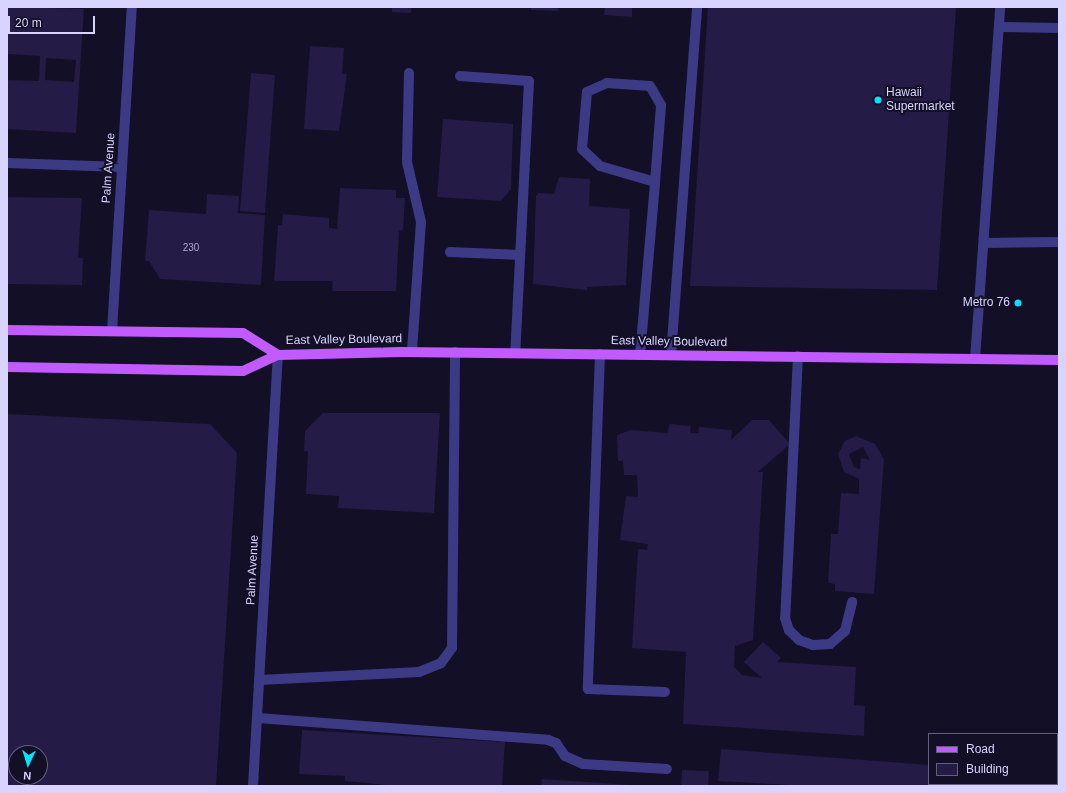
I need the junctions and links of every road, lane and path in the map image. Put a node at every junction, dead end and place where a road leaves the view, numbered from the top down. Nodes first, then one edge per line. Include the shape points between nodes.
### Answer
1 (132, 7) edge
2 (698, 7) edge
3 (1000, 7) edge
4 (999, 27) junction
5 (1059, 28) edge
6 (409, 73) dead end
7 (460, 76) dead end
8 (7, 163) edge
9 (122, 167) junction
10 (654, 182) junction
11 (1059, 242) edge
12 (984, 243) junction
13 (450, 252) dead end
14 (520, 255) junction
15 (7, 330) edge
16 (112, 331) junction
17 (412, 352) junction
18 (455, 352) junction
19 (516, 353) junction
20 (278, 354) junction
21 (600, 354) junction
22 (640, 355) junction
23 (672, 355) junction
24 (798, 356) junction
25 (975, 359) junction
26 (1059, 360) edge
27 (7, 367) edge
28 (852, 602) dead end
29 (259, 680) junction
30 (665, 692) dead end
31 (258, 718) junction
32 (667, 769) dead end
33 (253, 786) edge

1 - 9 street, Palm Avenue
2 - 23 street
3 - 4 street
4 - 5 street
4 - 12 street
6 - 17 street via 407,162 420,222
7 - 14 street via 529,81
8 - 9 street
9 - 16 street, Palm Avenue
10 - 10 street via 661,105 650,86 607,83 587,92 582,149 600,166
10 - 22 street
11 - 12 street
12 - 25 street
13 - 14 street
14 - 19 street
15 - 16 main road, East Valley Boulevard
16 - 20 main road, East Valley Boulevard via 243,333
17 - 18 main road, East Valley Boulevard
17 - 20 main road, East Valley Boulevard
18 - 19 main road, East Valley Boulevard
18 - 29 street via 452,648 441,663 419,672
19 - 21 main road, East Valley Boulevard
20 - 27 main road, East Valley Boulevard via 243,370
20 - 29 street, Palm Avenue
21 - 22 main road, East Valley Boulevard
21 - 30 street via 588,690
22 - 23 main road, East Valley Boulevard
23 - 24 main road, East Valley Boulevard
24 - 25 main road, East Valley Boulevard
24 - 28 street via 785,618 789,630 799,640 813,645 830,644 845,631
25 - 26 main road, East Valley Boulevard
29 - 31 street, Palm Avenue
31 - 32 street via 548,740 556,742 565,756 578,763
31 - 33 street, Palm Avenue

